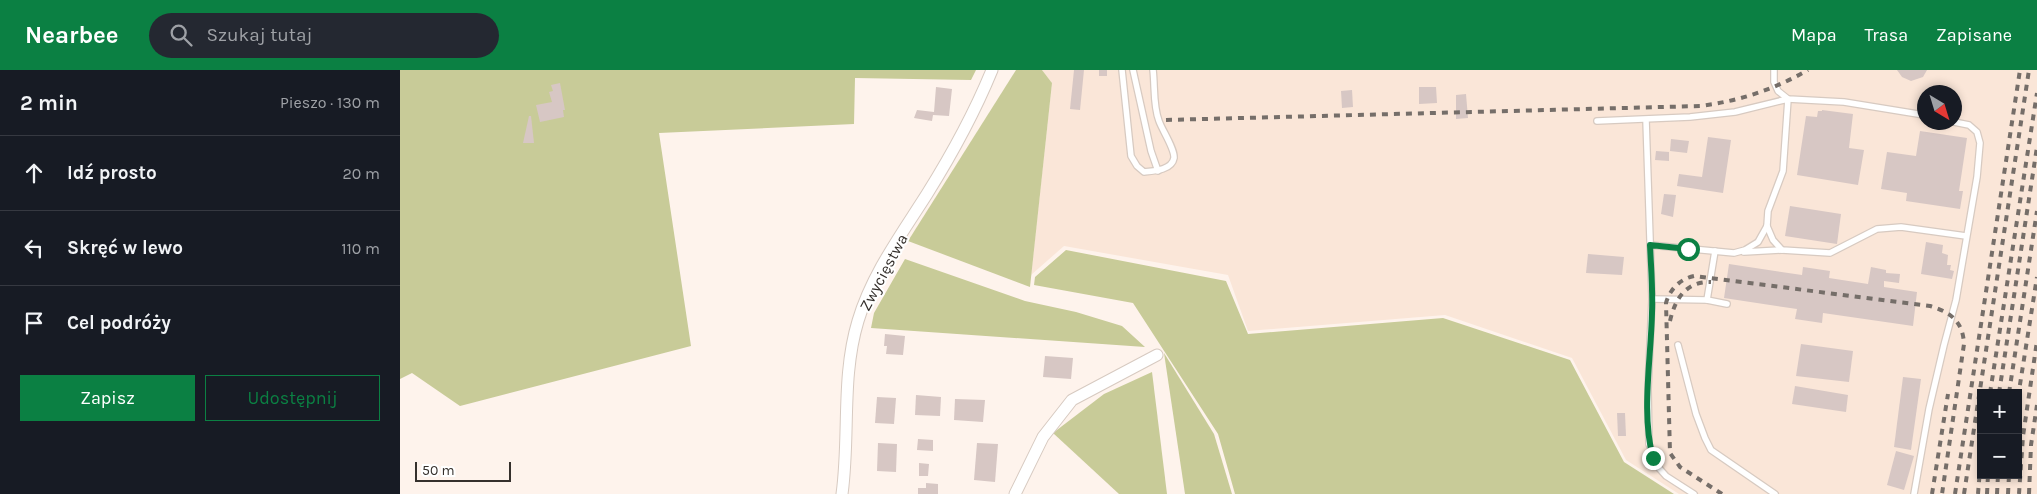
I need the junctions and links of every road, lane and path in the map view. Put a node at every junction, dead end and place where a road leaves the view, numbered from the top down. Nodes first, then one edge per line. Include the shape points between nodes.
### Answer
1 (992, 70) edge
2 (1122, 70) edge
3 (1133, 70) edge
4 (1153, 70) edge
5 (1774, 70) edge
6 (1788, 99) junction
7 (1917, 113) edge
8 (1646, 120) junction
9 (1597, 121) dead end
10 (1962, 124) edge
11 (1158, 171) junction
12 (1767, 226) junction
13 (1966, 236) junction
14 (1650, 245) junction
15 (1782, 250) junction
16 (1715, 251) junction
17 (1734, 253) junction
18 (1652, 299) junction
19 (1707, 300) junction
20 (1727, 304) dead end
21 (1678, 346) dead end
22 (1157, 355) dead end
23 (842, 494) edge
24 (1015, 494) edge
25 (1694, 494) edge
26 (1775, 494) edge
27 (1914, 494) edge

1 - 23 street, Zwycięstwa via 966,128 881,268 864,303 850,359
2 - 11 lane via 1131,156 1144,172
3 - 11 lane
4 - 11 lane via 1158,119 1174,158 1170,165
5 - 6 lane via 1778,91
6 - 7 lane via 1844,102
6 - 8 lane via 1735,112
6 - 12 lane via 1783,170 1768,211
8 - 9 lane
8 - 14 lane
10 - 13 lane via 1977,132 1980,143
12 - 15 lane
12 - 17 lane via 1758,242
13 - 15 lane via 1901,227 1877,229 1830,253
13 - 27 lane via 1956,300 1929,409
14 - 16 lane
14 - 18 lane
15 - 17 lane
16 - 17 lane
16 - 19 lane
18 - 19 lane
18 - 25 lane via 1649,444 1658,467
19 - 20 lane
21 - 26 lane via 1696,414 1712,450
22 - 24 street via 1072,400 1043,437

